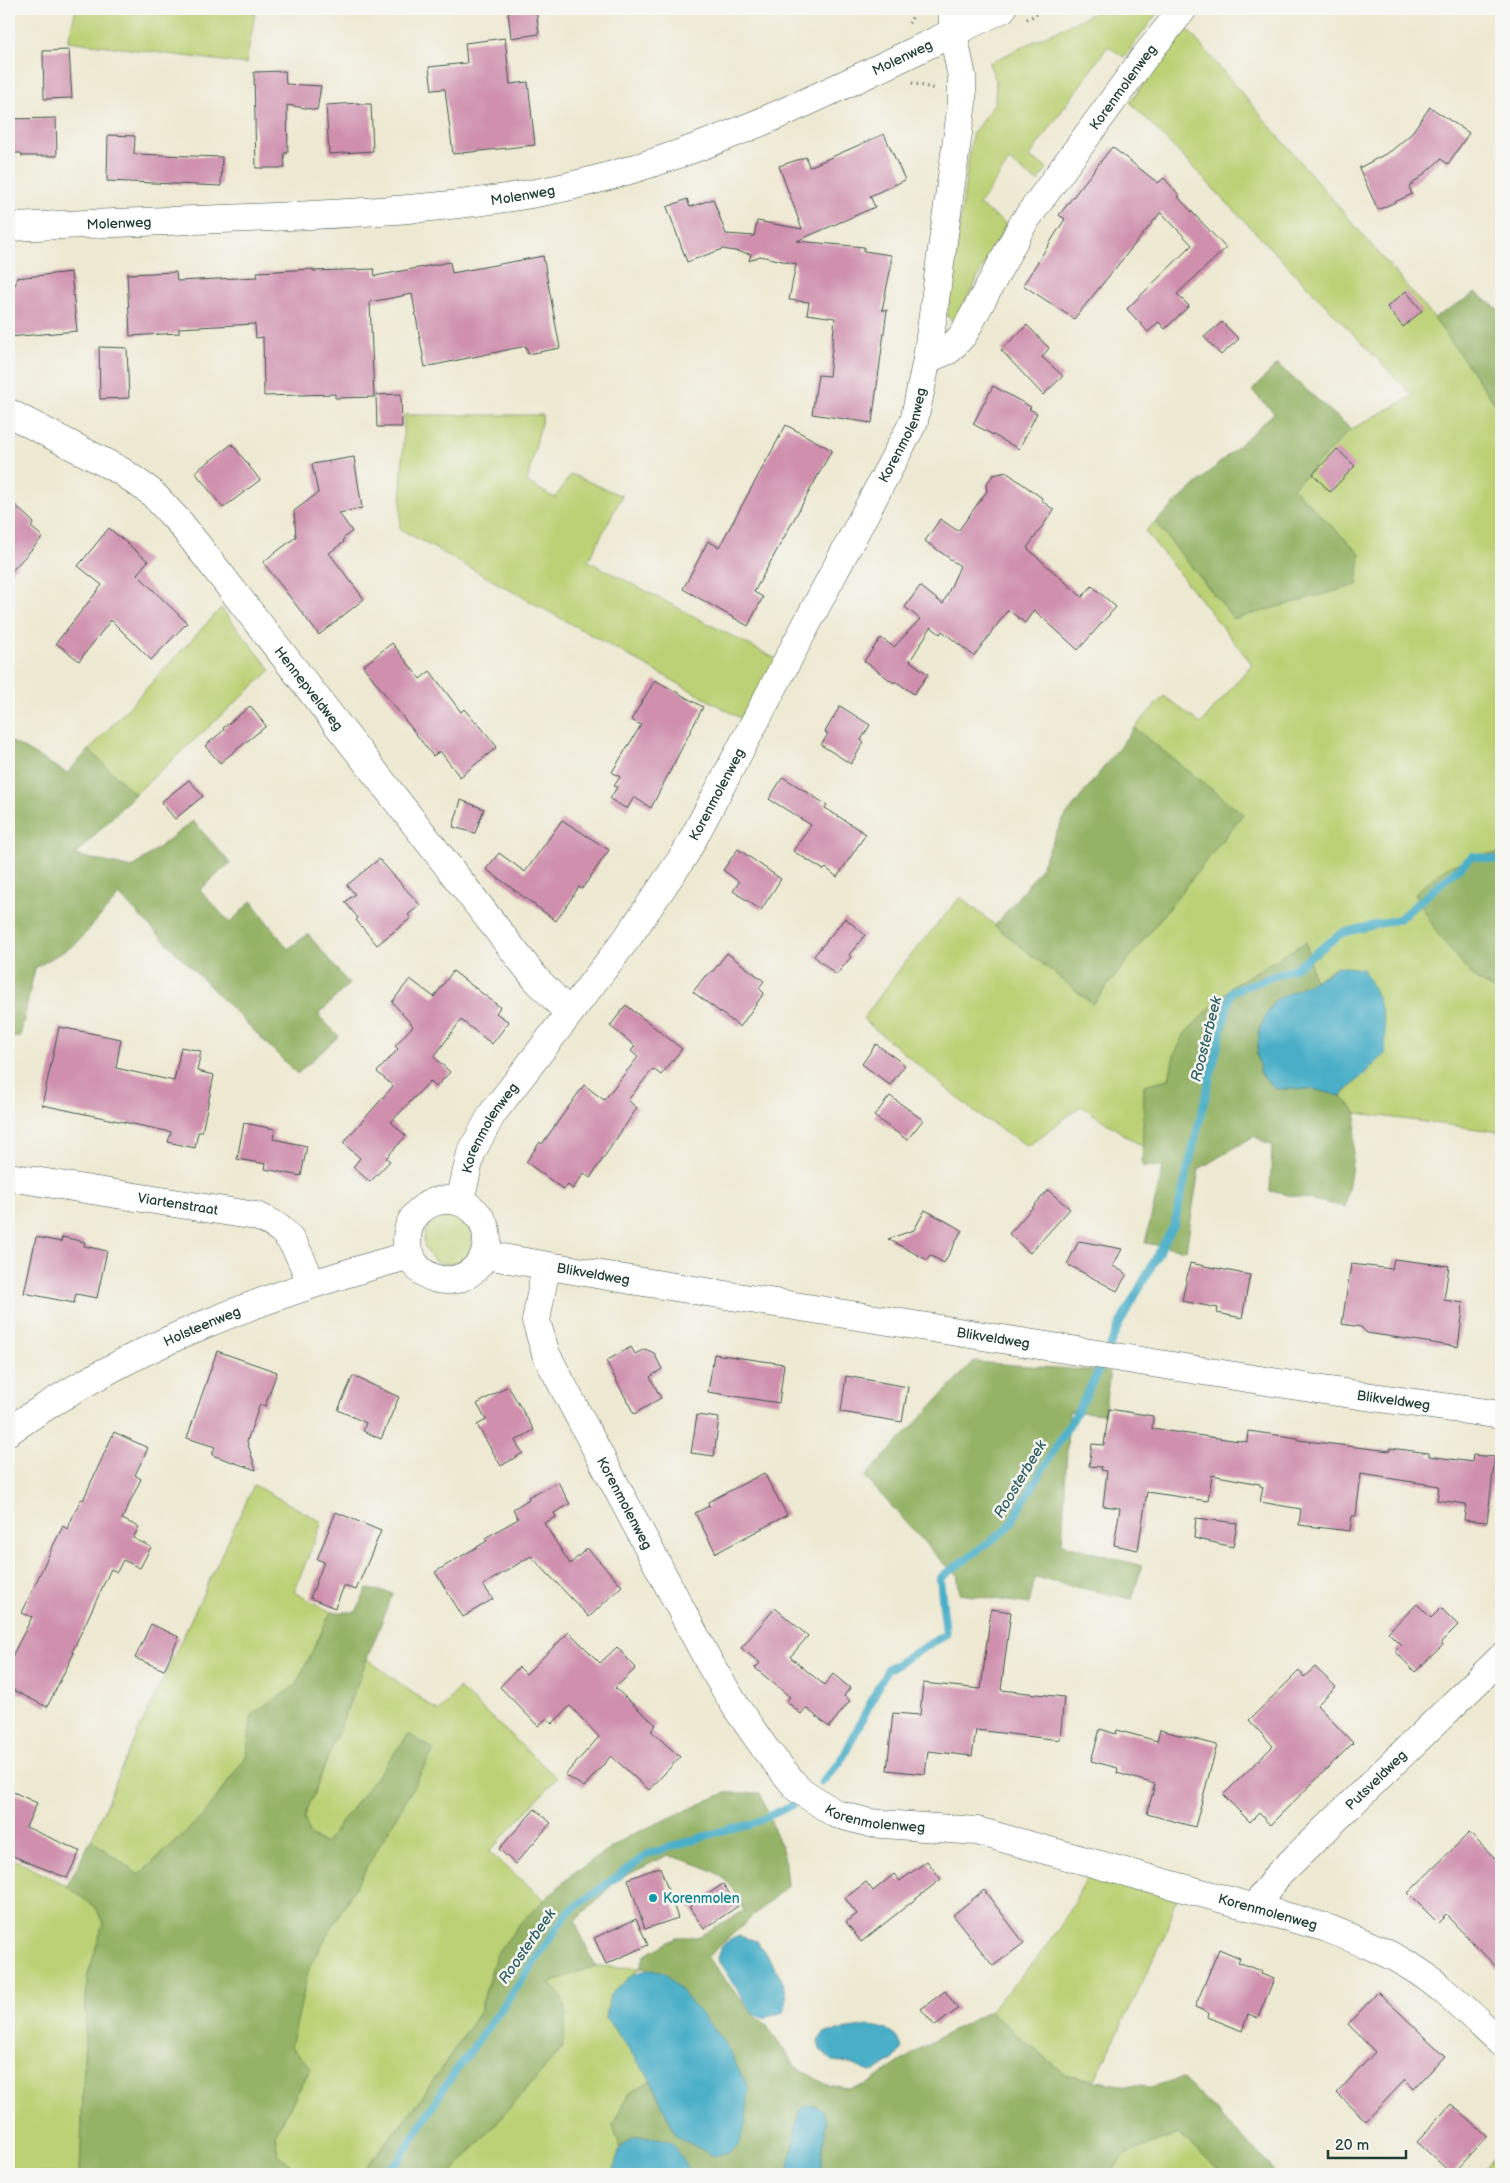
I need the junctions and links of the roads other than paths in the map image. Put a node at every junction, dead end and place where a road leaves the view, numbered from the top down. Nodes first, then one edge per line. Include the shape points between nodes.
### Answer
1 (1183, 9) edge
2 (1012, 15) edge
3 (953, 21) edge
4 (9, 227) edge
5 (927, 359) junction
6 (9, 413) edge
7 (569, 1013) junction
8 (9, 1177) edge
9 (460, 1201) junction
10 (411, 1255) junction
11 (485, 1255) junction
12 (546, 1266) junction
13 (312, 1284) junction
14 (1501, 1415) edge
15 (9, 1431) edge
16 (1501, 1658) edge
17 (1255, 1907) junction
18 (1501, 2043) edge

1 - 5 street, Korenmolenweg via 1024,222 963,335 949,350
2 - 3 street, Molenweg
3 - 4 street, Molenweg via 756,124 688,150 567,187 424,209
3 - 5 street, Korenmolenweg via 962,77 962,102
5 - 7 street, Korenmolenweg via 914,421 685,854 628,938
6 - 7 street, Hennepveldweg via 121,471 151,492 168,510 536,979
7 - 9 street, Korenmolenweg via 492,1114 471,1153
8 - 13 street, Viartenstraat via 262,1218 280,1227 292,1240
9 - 10 street via 435,1202 415,1216 407,1240
9 - 11 street via 481,1217 486,1229
10 - 11 street via 424,1274 446,1281 471,1272
10 - 13 street, Holsteenweg
11 - 12 street, Blikveldweg
12 - 14 street, Blikveldweg via 1323,1390
12 - 17 street, Korenmolenweg via 536,1321 546,1354 710,1664 736,1707 798,1789 836,1814 870,1823 977,1831
13 - 15 street, Holsteenweg via 241,1308 152,1348 53,1400
16 - 17 street, Putsveldweg via 1277,1876
17 - 18 street, Korenmolenweg via 1324,1927 1368,1944 1408,1965 1442,1990

